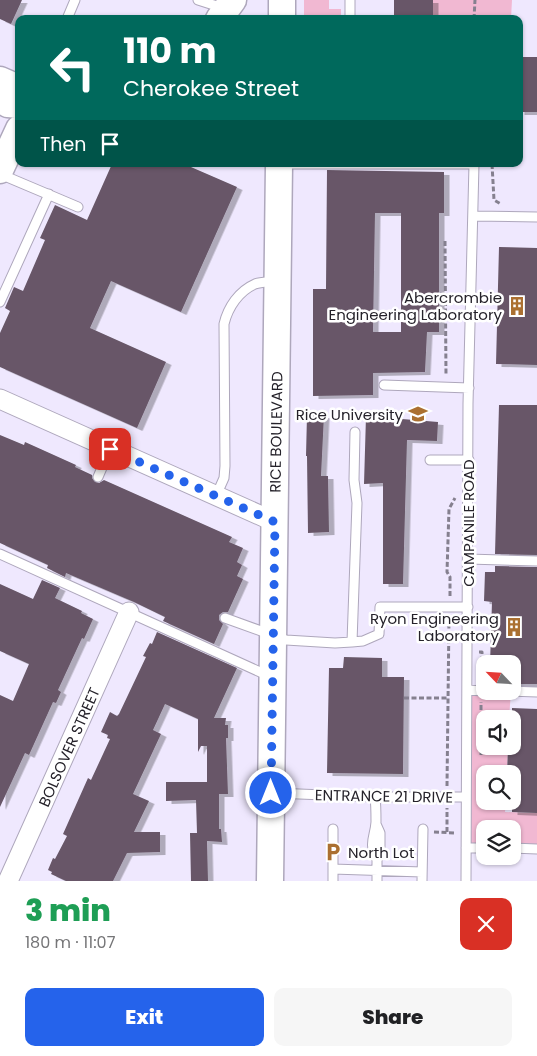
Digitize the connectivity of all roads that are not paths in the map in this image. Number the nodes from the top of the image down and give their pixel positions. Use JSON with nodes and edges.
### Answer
{"nodes":[{"id":1,"x":75,"y":0,"type":"edge"},
{"id":2,"x":198,"y":0,"type":"edge"},
{"id":3,"x":282,"y":0,"type":"edge"},
{"id":4,"x":350,"y":0,"type":"edge"},
{"id":5,"x":226,"y":9,"type":"edge"},
{"id":6,"x":69,"y":15,"type":"edge"},
{"id":7,"x":282,"y":15,"type":"edge"},
{"id":8,"x":350,"y":15,"type":"edge"},
{"id":9,"x":0,"y":80,"type":"edge"},
{"id":10,"x":15,"y":87,"type":"edge"},
{"id":11,"x":0,"y":100,"type":"edge"},
{"id":12,"x":15,"y":105,"type":"edge"},
{"id":13,"x":15,"y":138,"type":"edge"},
{"id":14,"x":279,"y":167,"type":"edge"},
{"id":15,"x":474,"y":167,"type":"edge"},
{"id":16,"x":0,"y":172,"type":"edge"},
{"id":17,"x":49,"y":194,"type":"junction"},
{"id":18,"x":78,"y":207,"type":"dead end"},
{"id":19,"x":473,"y":216,"type":"junction"},
{"id":20,"x":537,"y":217,"type":"edge"},
{"id":21,"x":278,"y":280,"type":"junction"},
{"id":22,"x":0,"y":302,"type":"edge"},
{"id":23,"x":384,"y":385,"type":"dead end"},
{"id":24,"x":469,"y":388,"type":"junction"},
{"id":25,"x":0,"y":400,"type":"edge"},
{"id":26,"x":355,"y":432,"type":"dead end"},
{"id":27,"x":110,"y":449,"type":"junction"},
{"id":28,"x":430,"y":460,"type":"dead end"},
{"id":29,"x":469,"y":460,"type":"junction"},
{"id":30,"x":98,"y":477,"type":"dead end"},
{"id":31,"x":216,"y":496,"type":"junction"},
{"id":32,"x":275,"y":522,"type":"junction"},
{"id":33,"x":0,"y":554,"type":"edge"},
{"id":34,"x":468,"y":559,"type":"junction"},
{"id":35,"x":537,"y":562,"type":"edge"},
{"id":36,"x":468,"y":607,"type":"junction"},
{"id":37,"x":129,"y":612,"type":"junction"},
{"id":38,"x":225,"y":618,"type":"dead end"},
{"id":39,"x":272,"y":635,"type":"junction"},
{"id":40,"x":352,"y":642,"type":"junction"},
{"id":41,"x":272,"y":677,"type":"junction"},
{"id":42,"x":467,"y":690,"type":"junction"},
{"id":43,"x":476,"y":690,"type":"edge"},
{"id":44,"x":521,"y":692,"type":"edge"},
{"id":45,"x":537,"y":692,"type":"edge"},
{"id":46,"x":271,"y":793,"type":"junction"},
{"id":47,"x":375,"y":797,"type":"junction"},
{"id":48,"x":466,"y":797,"type":"junction"},
{"id":49,"x":333,"y":828,"type":"dead end"},
{"id":50,"x":423,"y":830,"type":"road end"},
{"id":51,"x":466,"y":848,"type":"junction"},
{"id":52,"x":476,"y":848,"type":"edge"},
{"id":53,"x":521,"y":848,"type":"edge"},
{"id":54,"x":537,"y":848,"type":"edge"},
{"id":55,"x":333,"y":869,"type":"junction"},
{"id":56,"x":377,"y":870,"type":"junction"},
{"id":57,"x":422,"y":877,"type":"edge"},
{"id":58,"x":8,"y":881,"type":"edge"},
{"id":59,"x":270,"y":881,"type":"edge"},
{"id":60,"x":333,"y":881,"type":"edge"},
{"id":61,"x":376,"y":881,"type":"edge"},
{"id":62,"x":466,"y":881,"type":"edge"}],
"edges":[{"from":1,"to":6,"type":"lane"},
{"from":2,"to":5,"type":"lane"},
{"from":3,"to":7,"type":"main road"},
{"from":4,"to":8,"type":"lane"},
{"from":9,"to":10,"type":"main road"},
{"from":11,"to":12,"type":"main road"},
{"from":13,"to":16,"type":"main road"},
{"from":14,"to":21,"type":"main road","name":"RICE BOULEVARD"},
{"from":15,"to":19,"type":"lane","name":"CAMPANILE ROAD"},
{"from":16,"to":17,"type":"lane"},
{"from":17,"to":18,"type":"lane"},
{"from":17,"to":22,"type":"lane"},
{"from":19,"to":20,"type":"lane"},
{"from":19,"to":24,"type":"lane","name":"CAMPANILE ROAD"},
{"from":21,"to":31,"type":"lane"},
{"from":21,"to":32,"type":"main road","name":"RICE BOULEVARD"},
{"from":23,"to":24,"type":"lane"},
{"from":24,"to":29,"type":"lane","name":"CAMPANILE ROAD"},
{"from":25,"to":27,"type":"street"},
{"from":26,"to":40,"type":"lane"},
{"from":27,"to":30,"type":"lane"},
{"from":27,"to":31,"type":"street"},
{"from":28,"to":29,"type":"lane"},
{"from":29,"to":34,"type":"lane","name":"CAMPANILE ROAD"},
{"from":31,"to":32,"type":"street"},
{"from":32,"to":39,"type":"main road","name":"RICE BOULEVARD"},
{"from":33,"to":37,"type":"lane"},
{"from":34,"to":35,"type":"lane"},
{"from":34,"to":36,"type":"lane","name":"CAMPANILE ROAD"},
{"from":36,"to":40,"type":"lane"},
{"from":36,"to":42,"type":"lane","name":"CAMPANILE ROAD"},
{"from":37,"to":41,"type":"lane"},
{"from":37,"to":58,"type":"street","name":"BOLSOVER STREET"},
{"from":38,"to":39,"type":"lane"},
{"from":39,"to":40,"type":"lane"},
{"from":39,"to":41,"type":"main road","name":"RICE BOULEVARD"},
{"from":41,"to":46,"type":"main road","name":"RICE BOULEVARD"},
{"from":42,"to":43,"type":"lane"},
{"from":42,"to":48,"type":"lane","name":"CAMPANILE ROAD"},
{"from":44,"to":45,"type":"lane"},
{"from":46,"to":47,"type":"lane","name":"ENTRANCE 21 DRIVE"},
{"from":46,"to":59,"type":"main road","name":"RICE BOULEVARD"},
{"from":47,"to":48,"type":"lane","name":"ENTRANCE 21 DRIVE"},
{"from":47,"to":56,"type":"lane"},
{"from":48,"to":51,"type":"lane","name":"CAMPANILE ROAD"},
{"from":49,"to":55,"type":"lane"},
{"from":50,"to":57,"type":"lane"},
{"from":51,"to":52,"type":"lane"},
{"from":51,"to":62,"type":"lane","name":"CAMPANILE ROAD"},
{"from":53,"to":54,"type":"lane"},
{"from":55,"to":56,"type":"lane"},
{"from":55,"to":60,"type":"lane"},
{"from":56,"to":57,"type":"lane"},
{"from":56,"to":61,"type":"lane"}]}
